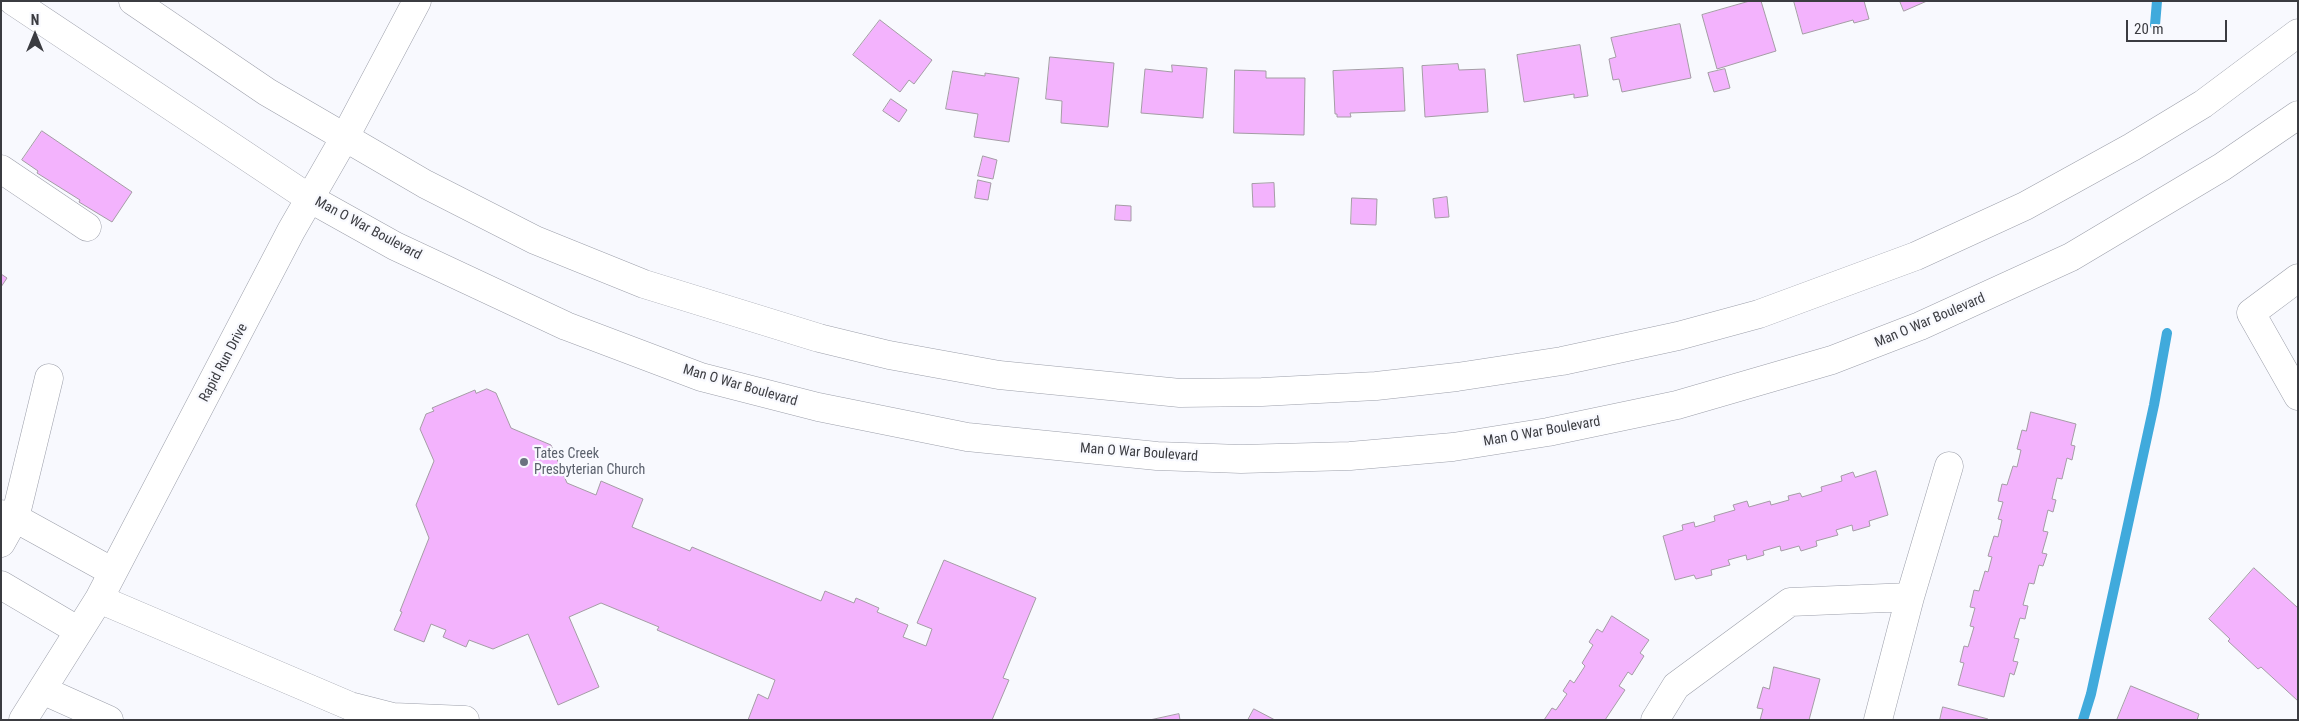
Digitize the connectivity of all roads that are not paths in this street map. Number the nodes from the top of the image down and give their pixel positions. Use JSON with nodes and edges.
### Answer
{"nodes":[{"id":1,"x":13,"y":1,"type":"edge"},
{"id":2,"x":133,"y":1,"type":"edge"},
{"id":3,"x":417,"y":1,"type":"edge"},
{"id":4,"x":2298,"y":33,"type":"edge"},
{"id":5,"x":2298,"y":115,"type":"edge"},
{"id":6,"x":345,"y":137,"type":"junction"},
{"id":7,"x":1,"y":169,"type":"edge"},
{"id":8,"x":310,"y":198,"type":"junction"},
{"id":9,"x":87,"y":227,"type":"dead end"},
{"id":10,"x":2298,"y":278,"type":"edge"},
{"id":11,"x":49,"y":378,"type":"dead end"},
{"id":12,"x":2298,"y":396,"type":"edge"},
{"id":13,"x":1948,"y":466,"type":"dead end"},
{"id":14,"x":8,"y":516,"type":"edge"},
{"id":15,"x":1,"y":543,"type":"edge"},
{"id":16,"x":113,"y":572,"type":"junction"},
{"id":17,"x":1,"y":584,"type":"edge"},
{"id":18,"x":1910,"y":597,"type":"junction"},
{"id":19,"x":99,"y":599,"type":"junction"},
{"id":20,"x":79,"y":631,"type":"junction"},
{"id":21,"x":42,"y":690,"type":"junction"},
{"id":22,"x":347,"y":713,"type":"edge"},
{"id":23,"x":23,"y":720,"type":"edge"},
{"id":24,"x":109,"y":720,"type":"edge"},
{"id":25,"x":465,"y":720,"type":"edge"},
{"id":26,"x":1655,"y":720,"type":"edge"},
{"id":27,"x":1878,"y":720,"type":"edge"}],
"edges":[{"from":1,"to":8,"type":"main road","name":"Man O War Boulevard"},
{"from":2,"to":6,"type":"main road"},
{"from":3,"to":6,"type":"main road","name":"Rapid Run Drive"},
{"from":4,"to":6,"type":"main road"},
{"from":5,"to":8,"type":"main road","name":"Man O War Boulevard"},
{"from":6,"to":8,"type":"main road","name":"Rapid Run Drive"},
{"from":7,"to":9,"type":"main road"},
{"from":8,"to":16,"type":"main road","name":"Rapid Run Drive"},
{"from":10,"to":12,"type":"main road"},
{"from":11,"to":14,"type":"main road"},
{"from":13,"to":18,"type":"main road"},
{"from":14,"to":15,"type":"main road"},
{"from":14,"to":16,"type":"main road"},
{"from":16,"to":19,"type":"main road","name":"Rapid Run Drive"},
{"from":17,"to":20,"type":"main road"},
{"from":18,"to":26,"type":"main road"},
{"from":18,"to":27,"type":"main road"},
{"from":19,"to":20,"type":"main road","name":"Rapid Run Drive"},
{"from":19,"to":22,"type":"main road"},
{"from":20,"to":21,"type":"main road","name":"Rapid Run Drive"},
{"from":21,"to":23,"type":"main road","name":"Rapid Run Drive"},
{"from":21,"to":24,"type":"main road"},
{"from":22,"to":25,"type":"main road"}]}
